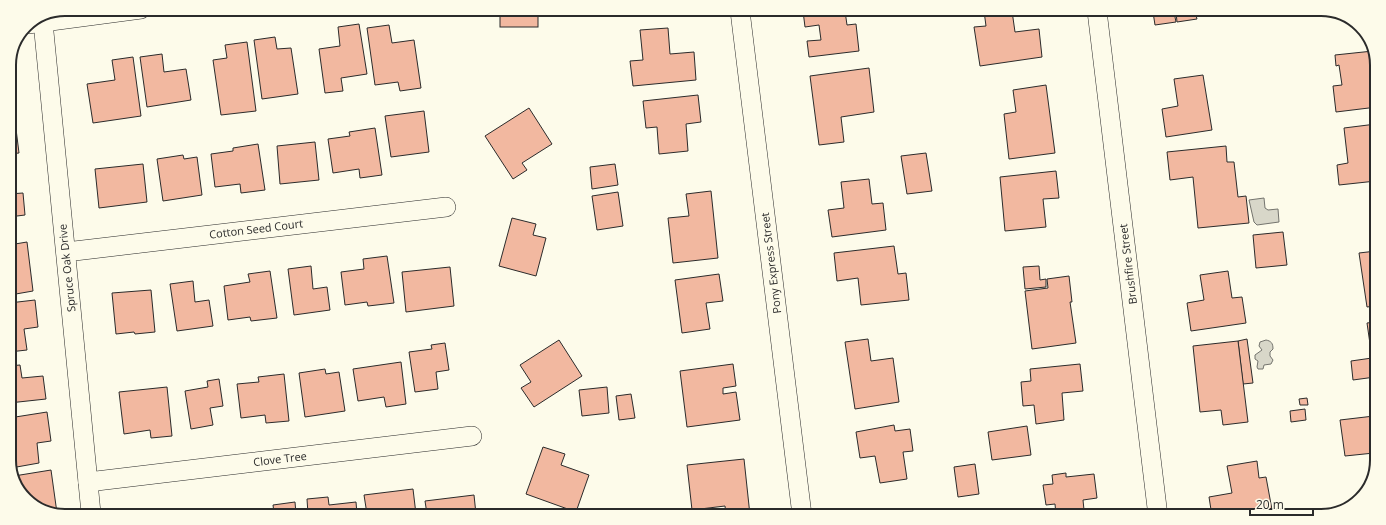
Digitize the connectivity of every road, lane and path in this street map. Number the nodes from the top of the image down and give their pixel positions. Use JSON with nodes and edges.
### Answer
{"nodes":[{"id":1,"x":88,"y":16,"type":"edge"},
{"id":2,"x":741,"y":16,"type":"edge"},
{"id":3,"x":1097,"y":16,"type":"edge"},
{"id":4,"x":42,"y":22,"type":"edge"},
{"id":5,"x":35,"y":26,"type":"edge"},
{"id":6,"x":446,"y":207,"type":"dead end"},
{"id":7,"x":66,"y":252,"type":"junction"},
{"id":8,"x":472,"y":436,"type":"dead end"},
{"id":9,"x":88,"y":482,"type":"junction"},
{"id":10,"x":91,"y":509,"type":"edge"},
{"id":11,"x":801,"y":509,"type":"edge"},
{"id":12,"x":1157,"y":509,"type":"edge"}],
"edges":[{"from":1,"to":4,"type":"street"},
{"from":2,"to":11,"type":"street","name":"Pony Express Street"},
{"from":3,"to":12,"type":"street","name":"Brushfire Street"},
{"from":5,"to":7,"type":"street","name":"Spruce Oak Drive"},
{"from":6,"to":7,"type":"street","name":"Cotton Seed Court"},
{"from":7,"to":9,"type":"street","name":"Spruce Oak Drive"},
{"from":8,"to":9,"type":"street","name":"Clove Tree"},
{"from":9,"to":10,"type":"street","name":"Spruce Oak Drive"}]}
